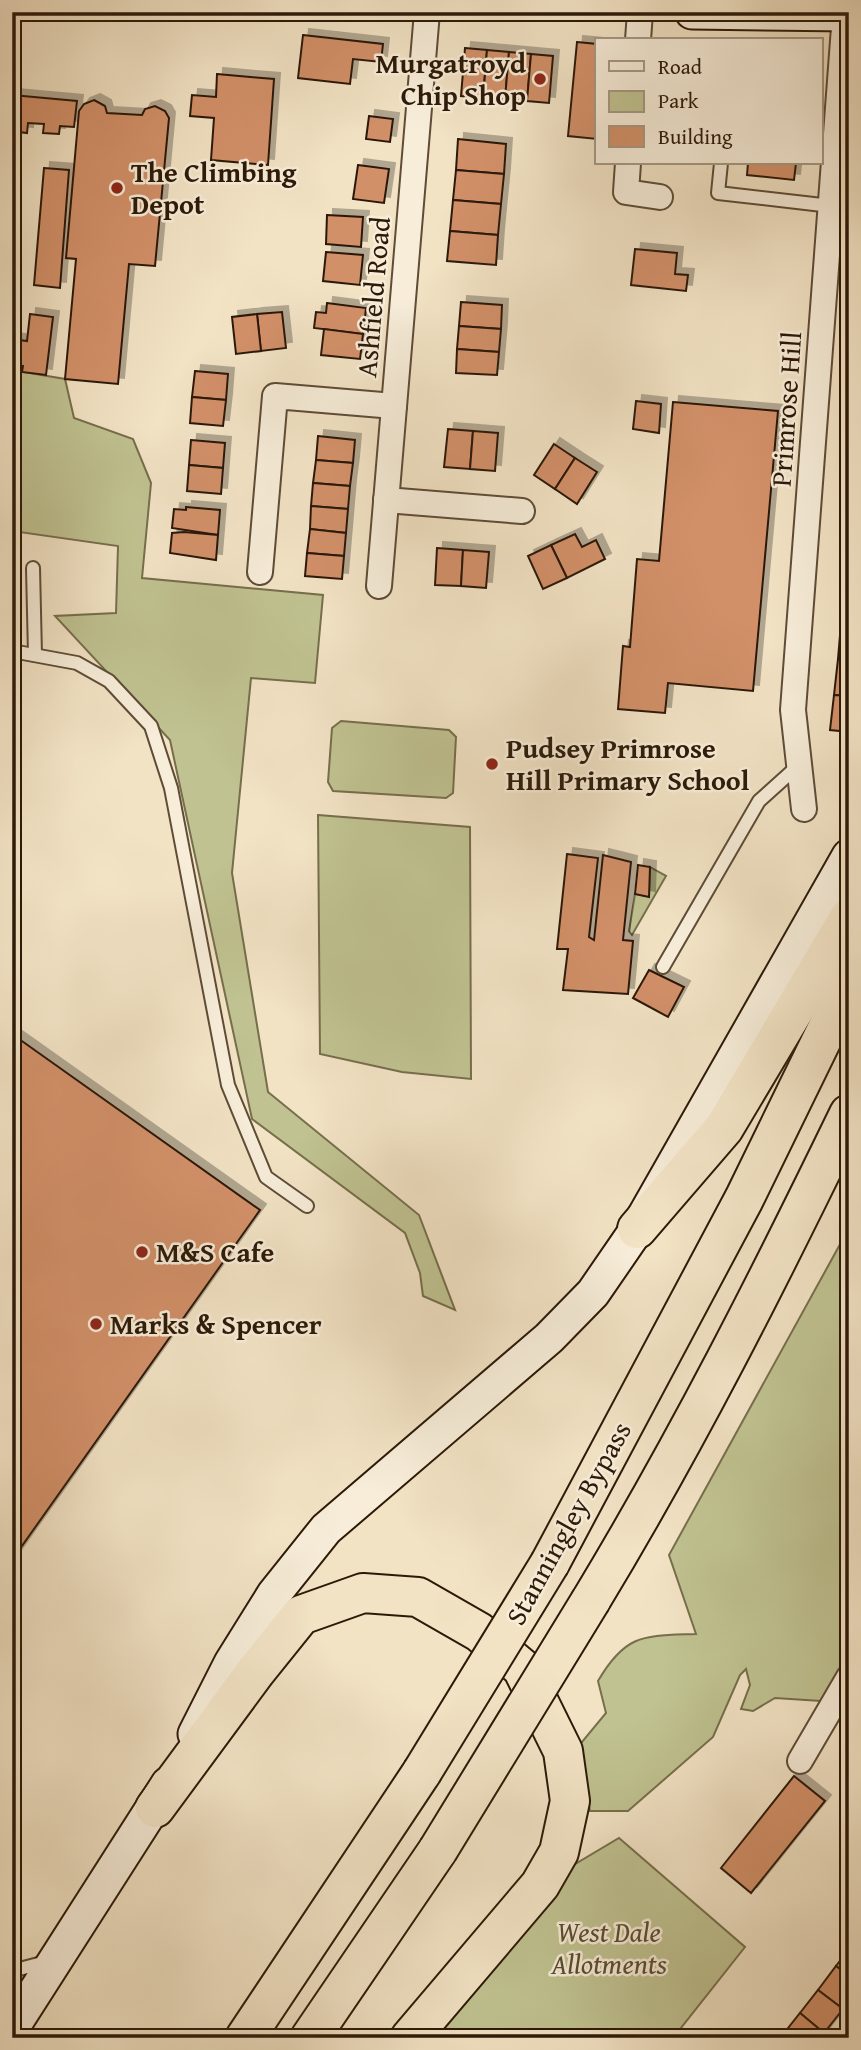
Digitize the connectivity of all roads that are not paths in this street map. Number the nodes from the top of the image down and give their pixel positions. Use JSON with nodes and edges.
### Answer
{"nodes":[{"id":1,"x":427,"y":12,"type":"edge"},
{"id":2,"x":640,"y":12,"type":"edge"},
{"id":3,"x":692,"y":12,"type":"edge"},
{"id":4,"x":794,"y":13,"type":"edge"},
{"id":5,"x":847,"y":14,"type":"edge"},
{"id":6,"x":638,"y":38,"type":"edge"},
{"id":7,"x":842,"y":150,"type":"edge"},
{"id":8,"x":628,"y":164,"type":"edge"},
{"id":9,"x":721,"y":164,"type":"edge"},
{"id":10,"x":660,"y":197,"type":"dead end"},
{"id":11,"x":831,"y":206,"type":"junction"},
{"id":12,"x":394,"y":406,"type":"junction"},
{"id":13,"x":386,"y":500,"type":"junction"},
{"id":14,"x":522,"y":511,"type":"dead end"},
{"id":15,"x":33,"y":569,"type":"dead end"},
{"id":16,"x":260,"y":572,"type":"dead end"},
{"id":17,"x":379,"y":586,"type":"dead end"},
{"id":18,"x":12,"y":651,"type":"edge"},
{"id":19,"x":35,"y":656,"type":"junction"},
{"id":20,"x":799,"y":765,"type":"junction"},
{"id":21,"x":804,"y":809,"type":"dead end"},
{"id":22,"x":849,"y":856,"type":"edge"},
{"id":23,"x":849,"y":918,"type":"edge"},
{"id":24,"x":663,"y":967,"type":"dead end"},
{"id":25,"x":849,"y":984,"type":"edge"},
{"id":26,"x":849,"y":1114,"type":"edge"},
{"id":27,"x":849,"y":1172,"type":"edge"},
{"id":28,"x":307,"y":1206,"type":"dead end"},
{"id":29,"x":637,"y":1229,"type":"junction"},
{"id":30,"x":763,"y":1292,"type":"junction"},
{"id":31,"x":849,"y":1677,"type":"edge"},
{"id":32,"x":800,"y":1761,"type":"dead end"},
{"id":33,"x":155,"y":1808,"type":"junction"},
{"id":34,"x":58,"y":1958,"type":"junction"},
{"id":35,"x":12,"y":1970,"type":"edge"},
{"id":36,"x":16,"y":2018,"type":"edge"},
{"id":37,"x":245,"y":2038,"type":"edge"},
{"id":38,"x":310,"y":2038,"type":"edge"},
{"id":39,"x":410,"y":2038,"type":"edge"}],
"edges":[{"from":1,"to":12,"type":"street","name":"Ashfield Road"},
{"from":2,"to":6,"type":"street"},
{"from":3,"to":4,"type":"main road"},
{"from":4,"to":5,"type":"main road"},
{"from":5,"to":7,"type":"street","name":"Primrose Hill"},
{"from":7,"to":11,"type":"street","name":"Primrose Hill"},
{"from":8,"to":10,"type":"street"},
{"from":9,"to":11,"type":"lane"},
{"from":11,"to":20,"type":"street","name":"Primrose Hill"},
{"from":12,"to":13,"type":"street","name":"Ashfield Road"},
{"from":12,"to":16,"type":"street"},
{"from":13,"to":14,"type":"street"},
{"from":13,"to":17,"type":"street","name":"Ashfield Road"},
{"from":15,"to":19,"type":"lane"},
{"from":18,"to":19,"type":"lane"},
{"from":19,"to":28,"type":"lane"},
{"from":20,"to":21,"type":"street","name":"Primrose Hill"},
{"from":20,"to":24,"type":"lane"},
{"from":22,"to":29,"type":"main road"},
{"from":23,"to":29,"type":"highway"},
{"from":25,"to":37,"type":"highway","name":"Stanningley Bypass","bridge":true},
{"from":26,"to":30,"type":"highway","name":"Stanningley Bypass"},
{"from":27,"to":30,"type":"highway"},
{"from":29,"to":33,"type":"main road"},
{"from":30,"to":38,"type":"highway","name":"Stanningley Bypass","bridge":true},
{"from":31,"to":32,"type":"street"},
{"from":33,"to":34,"type":"main road"},
{"from":33,"to":39,"type":"highway"},
{"from":34,"to":35,"type":"lane"},
{"from":34,"to":36,"type":"main road"}]}
